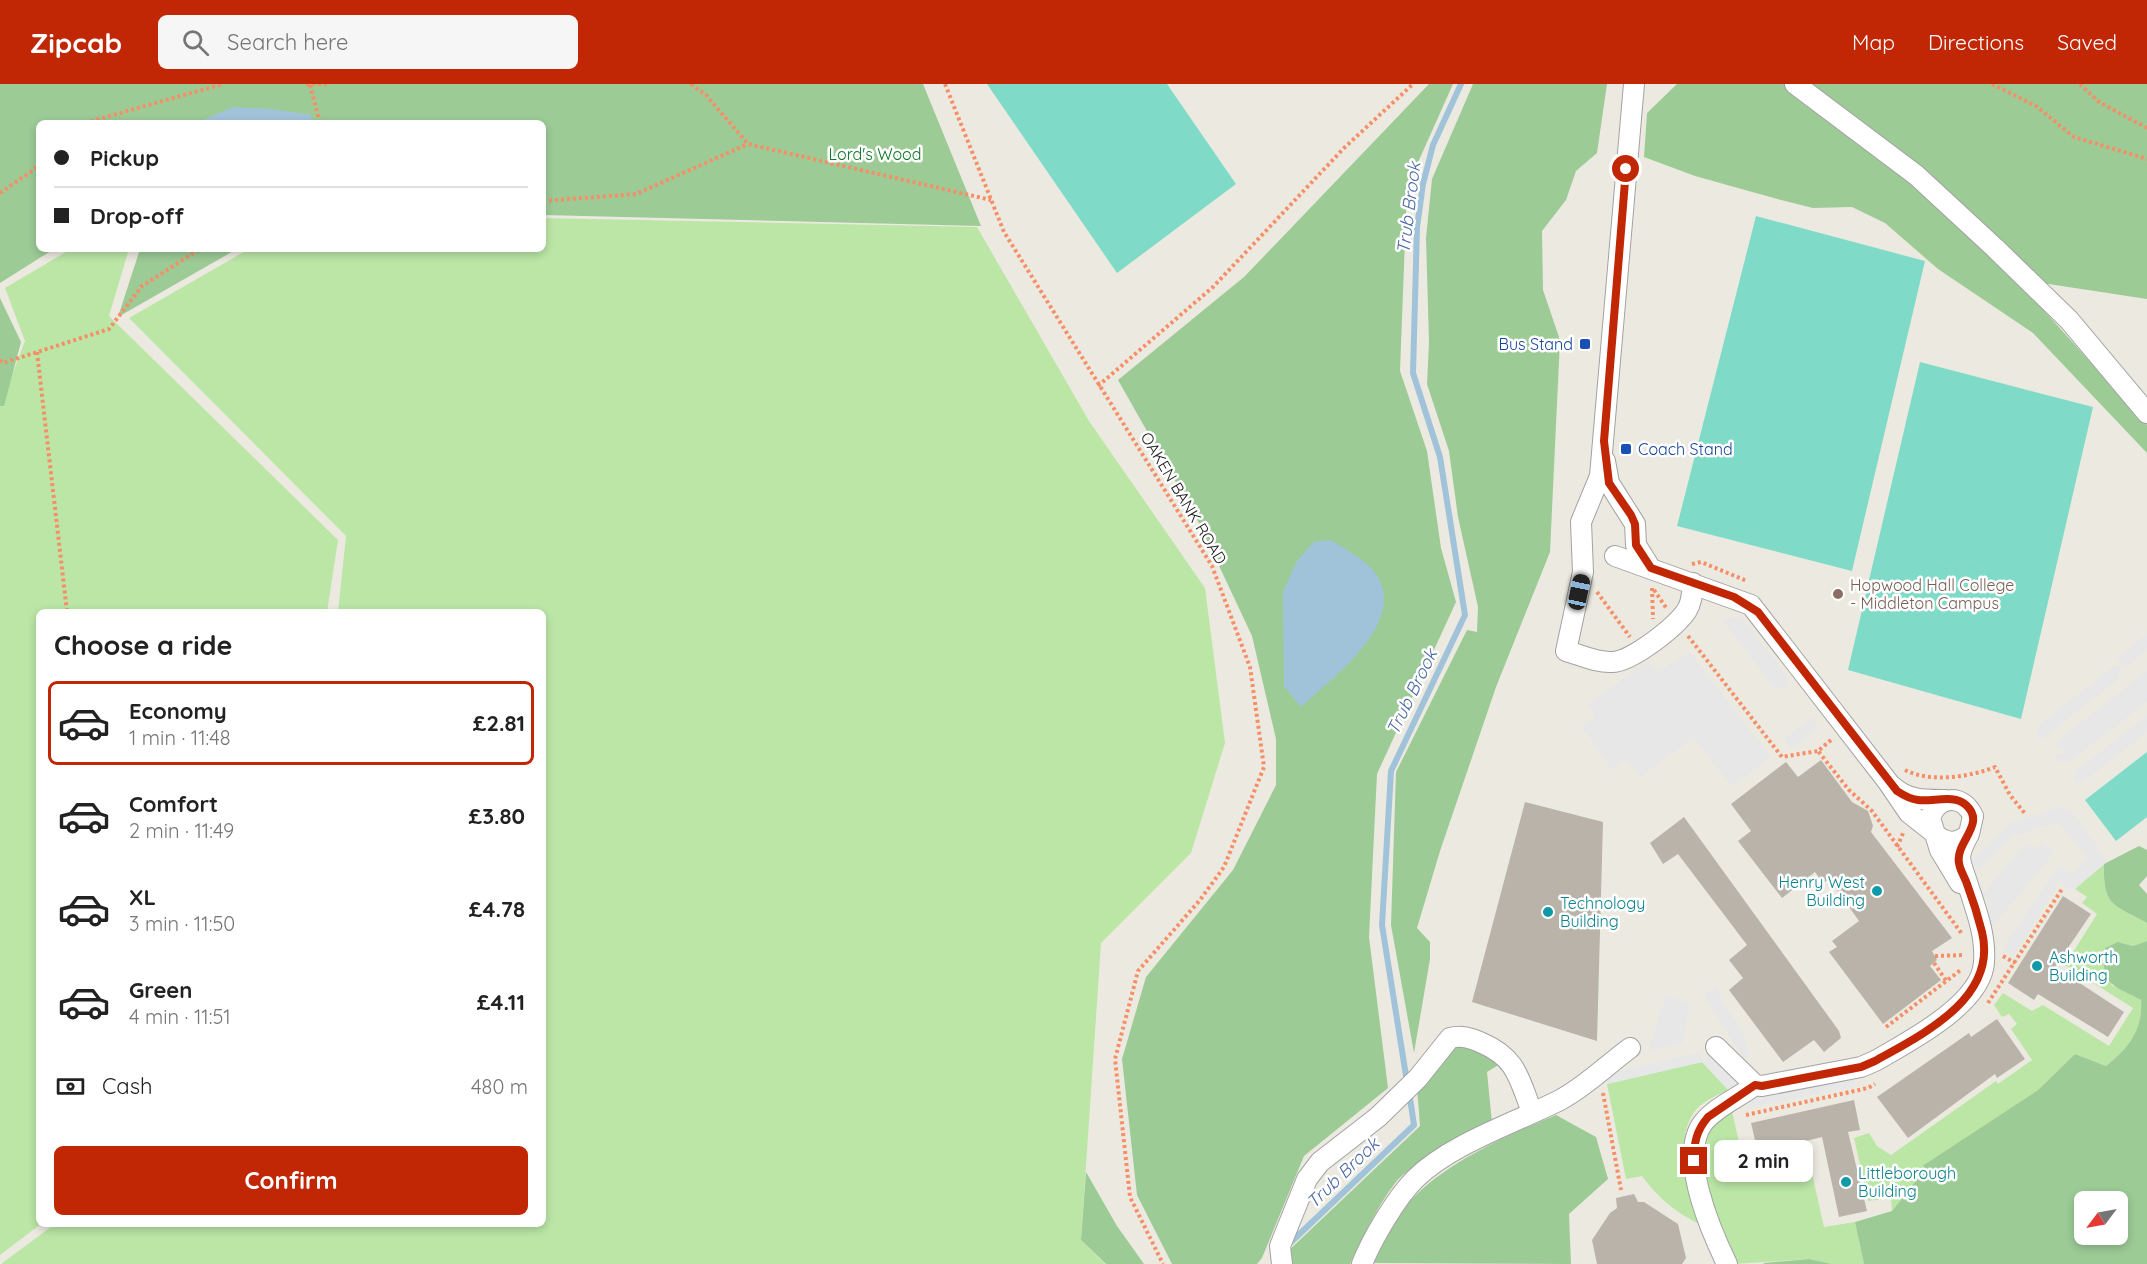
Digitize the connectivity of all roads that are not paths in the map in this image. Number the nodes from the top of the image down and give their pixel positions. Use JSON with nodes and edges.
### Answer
{"nodes":[{"id":1,"x":1795,"y":84,"type":"edge"},
{"id":2,"x":1637,"y":85,"type":"edge"},
{"id":3,"x":2147,"y":413,"type":"edge"},
{"id":4,"x":1604,"y":441,"type":"junction"},
{"id":5,"x":1624,"y":507,"type":"junction"},
{"id":6,"x":1585,"y":514,"type":"junction"},
{"id":7,"x":1635,"y":534,"type":"junction"},
{"id":8,"x":1583,"y":541,"type":"junction"},
{"id":9,"x":1609,"y":556,"type":"junction"},
{"id":10,"x":1583,"y":572,"type":"junction"},
{"id":11,"x":1690,"y":575,"type":"junction"},
{"id":12,"x":1652,"y":578,"type":"junction"},
{"id":13,"x":1888,"y":782,"type":"junction"},
{"id":14,"x":1946,"y":800,"type":"junction"},
{"id":15,"x":1935,"y":834,"type":"junction"},
{"id":16,"x":1969,"y":834,"type":"junction"},
{"id":17,"x":1971,"y":895,"type":"junction"},
{"id":18,"x":1716,"y":1047,"type":"dead end"},
{"id":19,"x":1630,"y":1048,"type":"dead end"},
{"id":20,"x":1755,"y":1085,"type":"junction"},
{"id":21,"x":1532,"y":1112,"type":"junction"},
{"id":22,"x":1281,"y":1255,"type":"edge"},
{"id":23,"x":1362,"y":1264,"type":"edge"},
{"id":24,"x":1727,"y":1264,"type":"edge"}],
"edges":[{"from":1,"to":3,"type":"street"},
{"from":2,"to":4,"type":"street"},
{"from":4,"to":5,"type":"street"},
{"from":4,"to":6,"type":"street"},
{"from":5,"to":6,"type":"street"},
{"from":5,"to":7,"type":"street"},
{"from":6,"to":8,"type":"street"},
{"from":7,"to":9,"type":"street"},
{"from":7,"to":12,"type":"street"},
{"from":8,"to":9,"type":"street"},
{"from":8,"to":10,"type":"street"},
{"from":9,"to":10,"type":"street"},
{"from":9,"to":12,"type":"street"},
{"from":10,"to":11,"type":"street"},
{"from":11,"to":12,"type":"street"},
{"from":11,"to":13,"type":"street"},
{"from":13,"to":14,"type":"street"},
{"from":13,"to":15,"type":"street"},
{"from":14,"to":15,"type":"street"},
{"from":14,"to":16,"type":"street"},
{"from":15,"to":16,"type":"street"},
{"from":15,"to":17,"type":"street"},
{"from":16,"to":17,"type":"street"},
{"from":17,"to":20,"type":"street"},
{"from":18,"to":20,"type":"street"},
{"from":19,"to":21,"type":"street"},
{"from":20,"to":24,"type":"street"},
{"from":21,"to":22,"type":"street"},
{"from":21,"to":23,"type":"street"}]}
